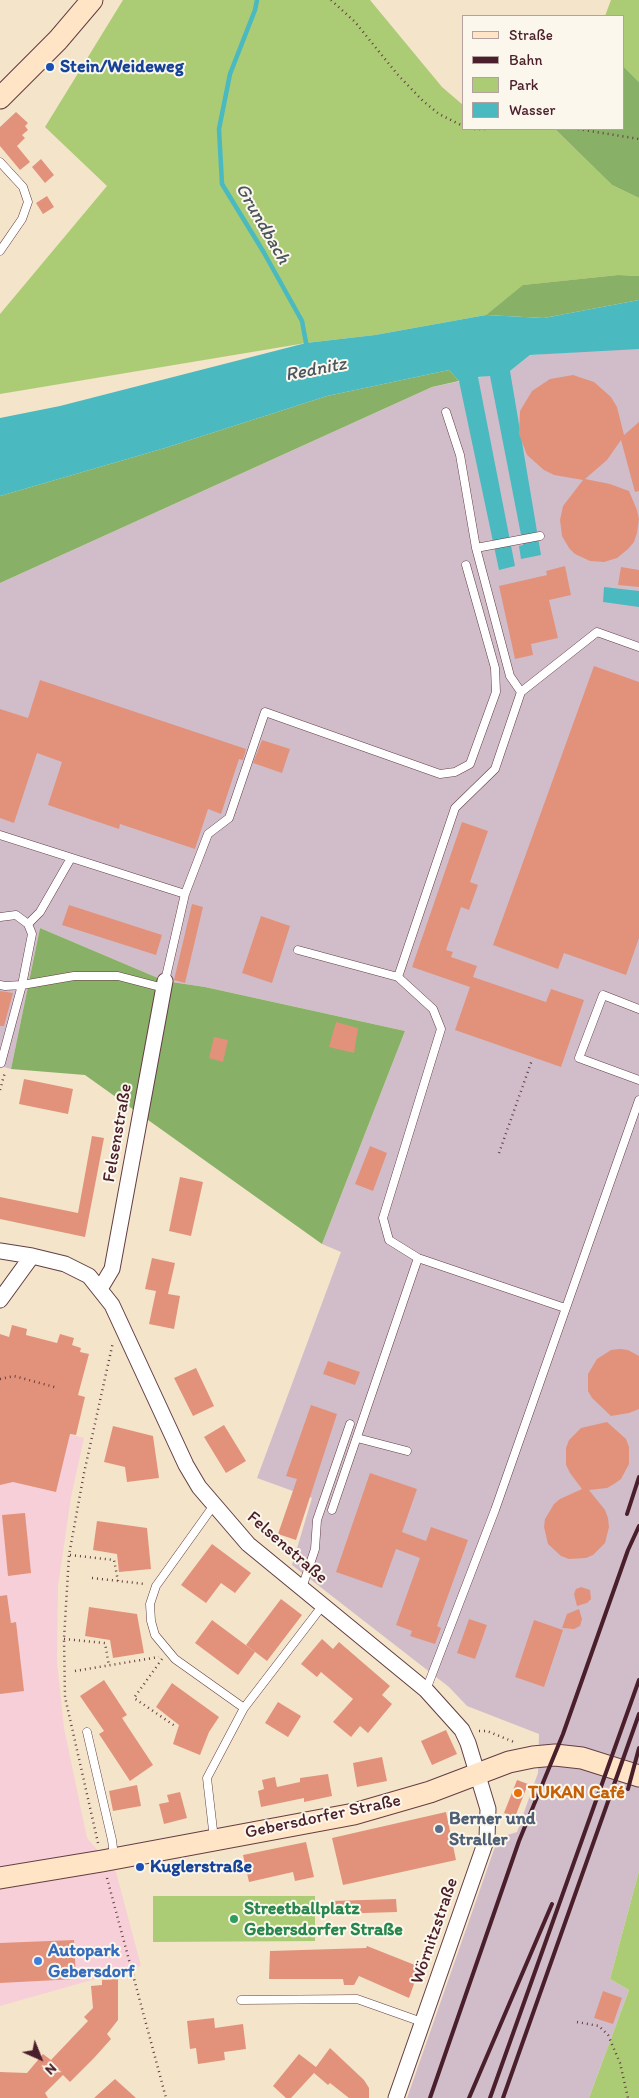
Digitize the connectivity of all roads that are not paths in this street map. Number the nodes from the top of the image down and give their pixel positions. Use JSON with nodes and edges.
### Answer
{"nodes":[{"id":1,"x":92,"y":0,"type":"edge"},
{"id":2,"x":0,"y":98,"type":"edge"},
{"id":3,"x":0,"y":162,"type":"edge"},
{"id":4,"x":0,"y":251,"type":"edge"},
{"id":5,"x":446,"y":412,"type":"dead end"},
{"id":6,"x":540,"y":536,"type":"dead end"},
{"id":7,"x":476,"y":548,"type":"junction"},
{"id":8,"x":466,"y":565,"type":"dead end"},
{"id":9,"x":639,"y":647,"type":"edge"},
{"id":10,"x":521,"y":692,"type":"junction"},
{"id":11,"x":0,"y":835,"type":"edge"},
{"id":12,"x":71,"y":858,"type":"junction"},
{"id":13,"x":185,"y":894,"type":"junction"},
{"id":14,"x":0,"y":917,"type":"edge"},
{"id":15,"x":28,"y":924,"type":"junction"},
{"id":16,"x":298,"y":950,"type":"dead end"},
{"id":17,"x":398,"y":977,"type":"junction"},
{"id":18,"x":165,"y":984,"type":"junction"},
{"id":19,"x":0,"y":985,"type":"edge"},
{"id":20,"x":22,"y":985,"type":"junction"},
{"id":21,"x":639,"y":1009,"type":"edge"},
{"id":22,"x":1,"y":1063,"type":"edge"},
{"id":23,"x":639,"y":1080,"type":"edge"},
{"id":24,"x":639,"y":1100,"type":"edge"},
{"id":25,"x":0,"y":1251,"type":"edge"},
{"id":26,"x":32,"y":1256,"type":"junction"},
{"id":27,"x":418,"y":1258,"type":"junction"},
{"id":28,"x":100,"y":1289,"type":"junction"},
{"id":29,"x":0,"y":1300,"type":"edge"},
{"id":30,"x":565,"y":1308,"type":"junction"},
{"id":31,"x":350,"y":1424,"type":"dead end"},
{"id":32,"x":357,"y":1438,"type":"junction"},
{"id":33,"x":407,"y":1451,"type":"dead end"},
{"id":34,"x":214,"y":1505,"type":"junction"},
{"id":35,"x":332,"y":1510,"type":"dead end"},
{"id":36,"x":302,"y":1588,"type":"junction"},
{"id":37,"x":323,"y":1605,"type":"junction"},
{"id":38,"x":426,"y":1690,"type":"junction"},
{"id":39,"x":244,"y":1708,"type":"junction"},
{"id":40,"x":87,"y":1732,"type":"dead end"},
{"id":41,"x":479,"y":1774,"type":"junction"},
{"id":42,"x":639,"y":1776,"type":"edge"},
{"id":43,"x":214,"y":1840,"type":"junction"},
{"id":44,"x":108,"y":1860,"type":"junction"},
{"id":45,"x":0,"y":1878,"type":"edge"},
{"id":46,"x":241,"y":2000,"type":"dead end"},
{"id":47,"x":422,"y":2022,"type":"junction"},
{"id":48,"x":396,"y":2098,"type":"edge"}],
"edges":[{"from":1,"to":2,"type":"main road"},
{"from":3,"to":4,"type":"lane"},
{"from":5,"to":7,"type":"lane"},
{"from":6,"to":7,"type":"lane"},
{"from":7,"to":10,"type":"lane"},
{"from":8,"to":13,"type":"lane"},
{"from":9,"to":10,"type":"lane"},
{"from":10,"to":17,"type":"lane"},
{"from":11,"to":12,"type":"lane"},
{"from":12,"to":13,"type":"lane"},
{"from":12,"to":15,"type":"lane"},
{"from":13,"to":18,"type":"lane"},
{"from":14,"to":15,"type":"lane"},
{"from":15,"to":20,"type":"lane"},
{"from":16,"to":17,"type":"lane"},
{"from":17,"to":27,"type":"lane"},
{"from":18,"to":20,"type":"lane"},
{"from":18,"to":28,"type":"street","name":"Felsenstraße"},
{"from":19,"to":20,"type":"lane"},
{"from":20,"to":22,"type":"lane"},
{"from":21,"to":23,"type":"lane"},
{"from":24,"to":30,"type":"lane"},
{"from":25,"to":26,"type":"street","name":"Felsenstraße"},
{"from":26,"to":28,"type":"street","name":"Felsenstraße"},
{"from":26,"to":29,"type":"street"},
{"from":27,"to":30,"type":"lane"},
{"from":27,"to":32,"type":"lane"},
{"from":28,"to":34,"type":"street","name":"Felsenstraße"},
{"from":30,"to":38,"type":"lane"},
{"from":31,"to":36,"type":"lane"},
{"from":32,"to":33,"type":"lane"},
{"from":32,"to":35,"type":"lane"},
{"from":34,"to":36,"type":"street","name":"Felsenstraße"},
{"from":34,"to":39,"type":"lane"},
{"from":36,"to":37,"type":"street","name":"Felsenstraße"},
{"from":37,"to":38,"type":"street","name":"Felsenstraße"},
{"from":37,"to":39,"type":"lane"},
{"from":38,"to":41,"type":"street","name":"Felsenstraße"},
{"from":39,"to":43,"type":"lane"},
{"from":40,"to":44,"type":"lane"},
{"from":41,"to":42,"type":"main road","name":"Gebersdorfer Straße"},
{"from":41,"to":43,"type":"main road","name":"Gebersdorfer Straße"},
{"from":41,"to":47,"type":"street","name":"Wörnitzstraße"},
{"from":43,"to":44,"type":"main road","name":"Gebersdorfer Straße"},
{"from":44,"to":45,"type":"main road","name":"Gebersdorfer Straße"},
{"from":46,"to":47,"type":"lane"},
{"from":47,"to":48,"type":"street","name":"Wörnitzstraße"}]}
